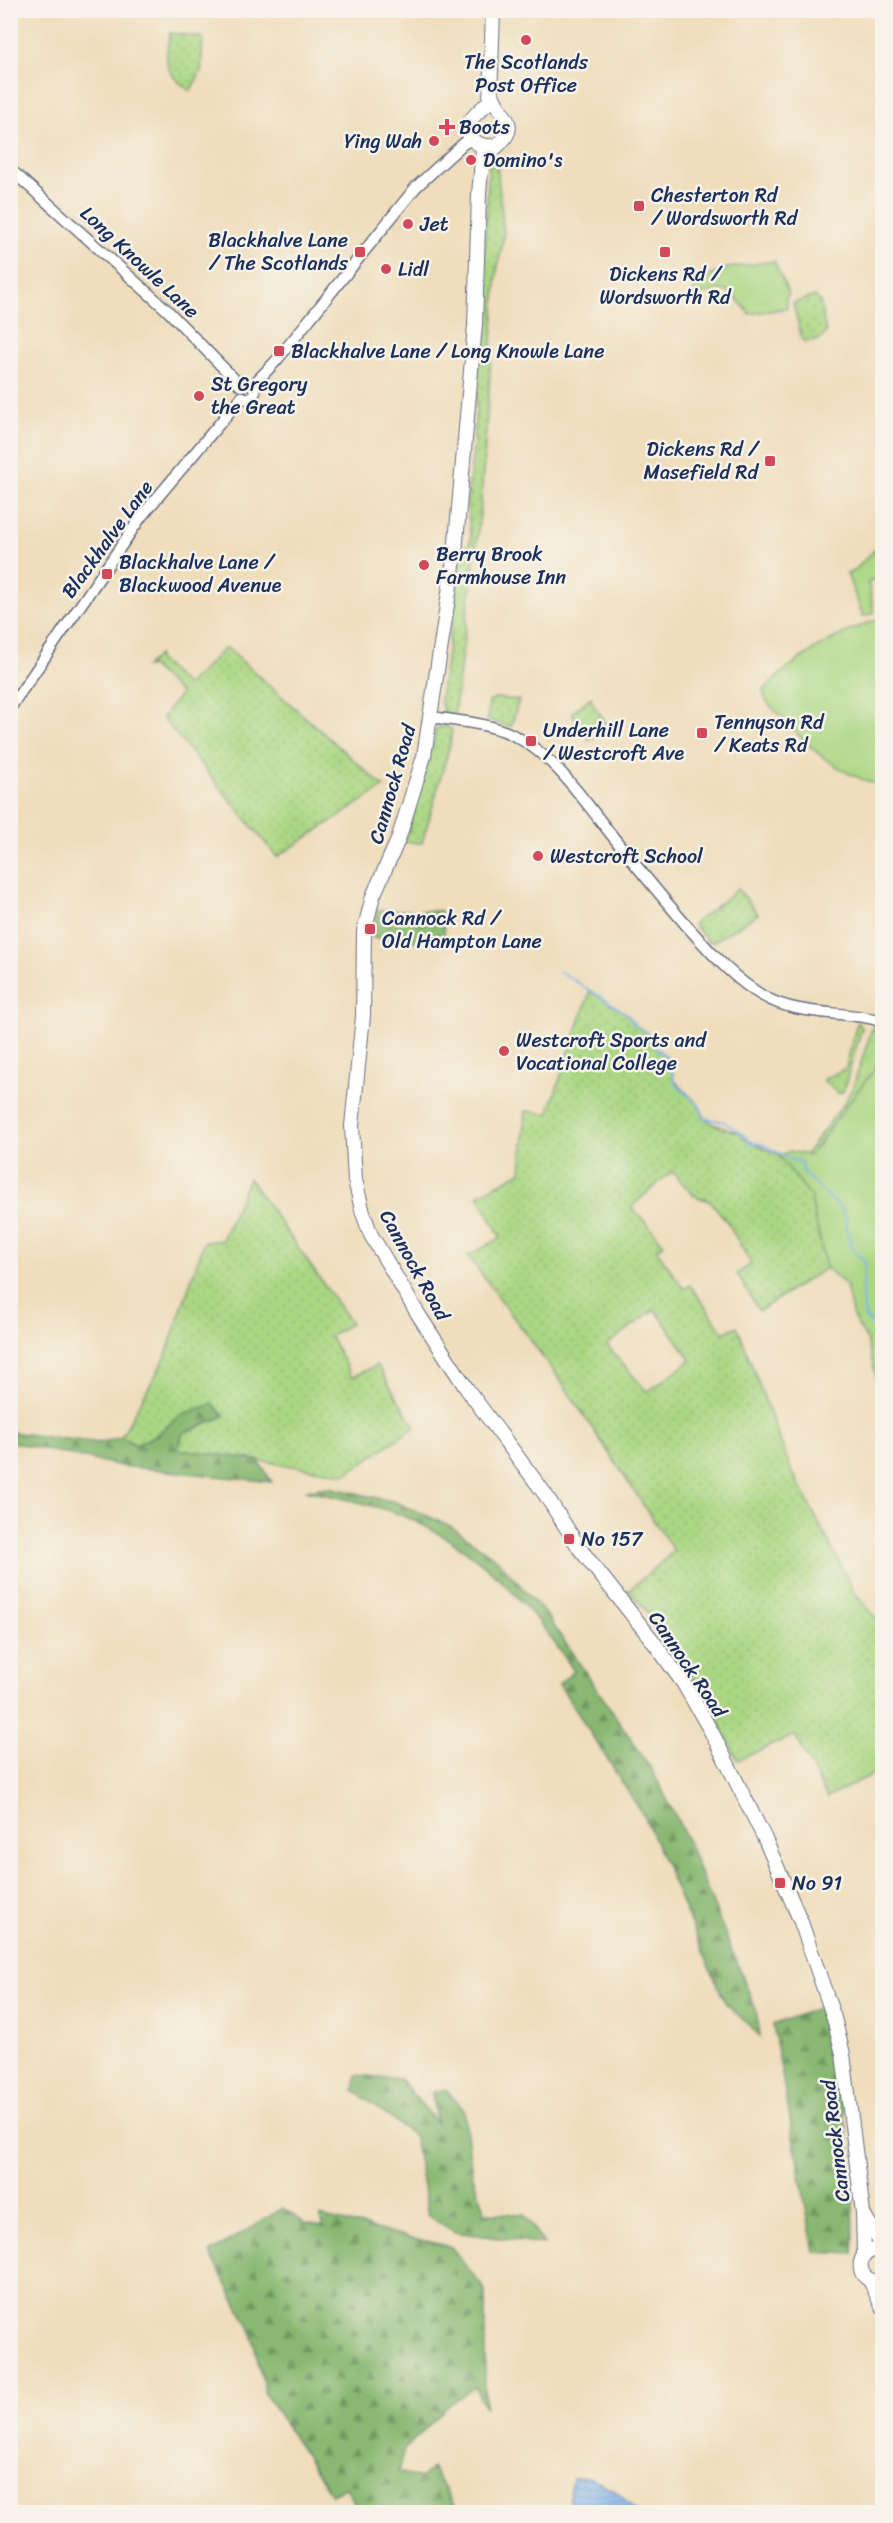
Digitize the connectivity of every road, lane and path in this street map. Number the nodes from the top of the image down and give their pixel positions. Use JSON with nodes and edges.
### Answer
{"nodes":[{"id":1,"x":493,"y":10,"type":"edge"},
{"id":2,"x":491,"y":91,"type":"junction"},
{"id":3,"x":483,"y":108,"type":"junction"},
{"id":4,"x":501,"y":110,"type":"junction"},
{"id":5,"x":478,"y":142,"type":"junction"},
{"id":6,"x":500,"y":143,"type":"junction"},
{"id":7,"x":482,"y":163,"type":"junction"},
{"id":8,"x":10,"y":168,"type":"edge"},
{"id":9,"x":242,"y":391,"type":"junction"},
{"id":10,"x":10,"y":708,"type":"edge"},
{"id":11,"x":431,"y":717,"type":"junction"},
{"id":12,"x":882,"y":1021,"type":"edge"},
{"id":13,"x":863,"y":2213,"type":"junction"},
{"id":14,"x":882,"y":2245,"type":"edge"},
{"id":15,"x":882,"y":2250,"type":"edge"},
{"id":16,"x":864,"y":2255,"type":"junction"},
{"id":17,"x":876,"y":2281,"type":"edge"},
{"id":18,"x":882,"y":2306,"type":"edge"}],
"edges":[{"from":1,"to":2,"type":"highway"},
{"from":2,"to":3,"type":"highway"},
{"from":2,"to":4,"type":"highway"},
{"from":3,"to":4,"type":"highway"},
{"from":3,"to":5,"type":"highway"},
{"from":4,"to":6,"type":"highway"},
{"from":5,"to":6,"type":"highway"},
{"from":5,"to":7,"type":"highway","name":"Cannock Road"},
{"from":5,"to":9,"type":"main road","name":"Blackhalve Lane"},
{"from":6,"to":7,"type":"highway"},
{"from":7,"to":11,"type":"highway","name":"Cannock Road"},
{"from":8,"to":9,"type":"main road","name":"Long Knowle Lane"},
{"from":9,"to":10,"type":"main road","name":"Blackhalve Lane"},
{"from":11,"to":12,"type":"main road"},
{"from":11,"to":13,"type":"highway","name":"Cannock Road"},
{"from":13,"to":14,"type":"highway","name":"Cannock Road"},
{"from":13,"to":16,"type":"highway","name":"Cannock Road"},
{"from":15,"to":16,"type":"highway"},
{"from":16,"to":17,"type":"highway","name":"Cannock Road"},
{"from":17,"to":18,"type":"highway"}]}
